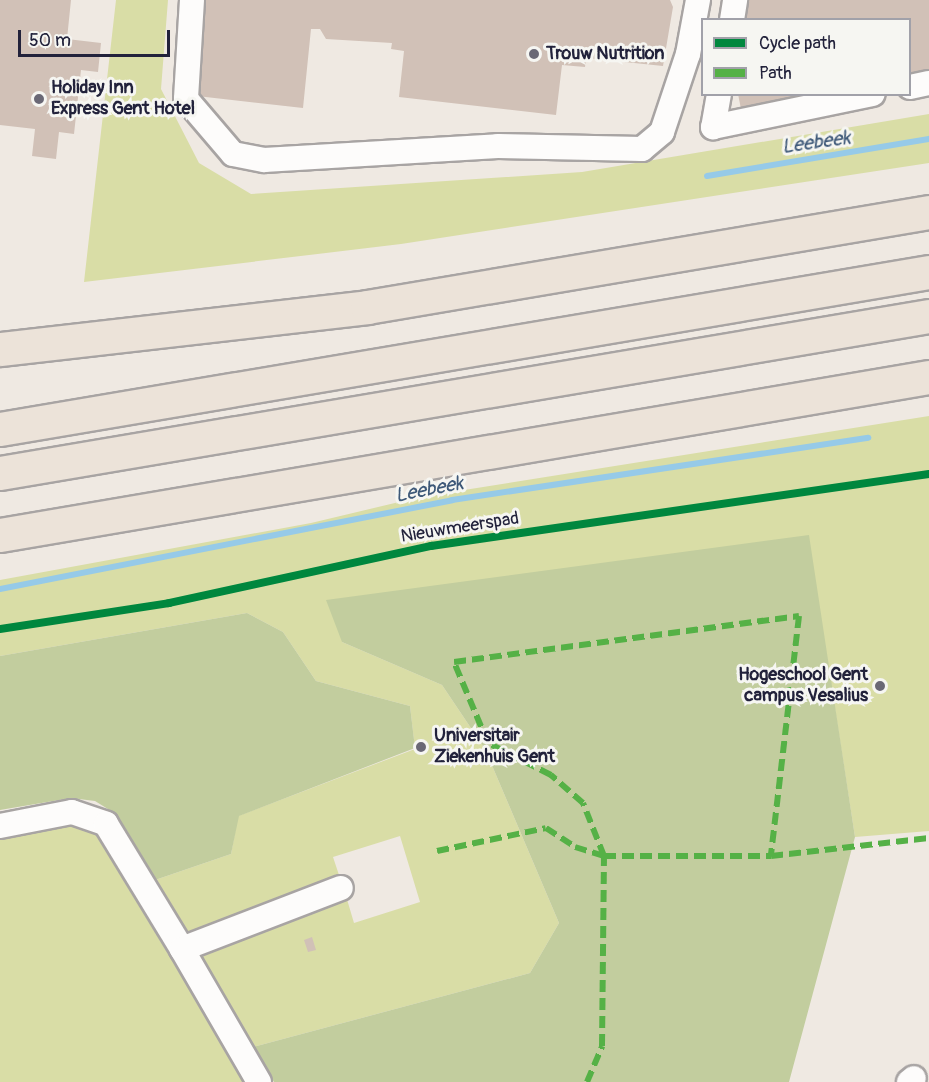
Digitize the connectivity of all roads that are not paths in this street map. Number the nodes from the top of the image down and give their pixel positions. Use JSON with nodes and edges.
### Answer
{"nodes":[{"id":1,"x":192,"y":0,"type":"edge"},
{"id":2,"x":698,"y":0,"type":"edge"},
{"id":3,"x":735,"y":0,"type":"edge"},
{"id":4,"x":732,"y":18,"type":"edge"},
{"id":5,"x":929,"y":83,"type":"edge"},
{"id":6,"x":911,"y":87,"type":"edge"},
{"id":7,"x":719,"y":96,"type":"edge"},
{"id":8,"x":863,"y":96,"type":"edge"},
{"id":9,"x":929,"y":212,"type":"edge"},
{"id":10,"x":929,"y":272,"type":"edge"},
{"id":11,"x":929,"y":316,"type":"edge"},
{"id":12,"x":4,"y":348,"type":"edge"},
{"id":13,"x":929,"y":377,"type":"edge"},
{"id":14,"x":0,"y":429,"type":"edge"},
{"id":15,"x":0,"y":473,"type":"edge"},
{"id":16,"x":90,"y":522,"type":"junction"},
{"id":17,"x":0,"y":536,"type":"edge"},
{"id":18,"x":0,"y":542,"type":"edge"},
{"id":19,"x":0,"y":826,"type":"edge"},
{"id":20,"x":341,"y":888,"type":"dead end"},
{"id":21,"x":182,"y":949,"type":"junction"},
{"id":22,"x":259,"y":1082,"type":"edge"}],
"edges":[{"from":1,"to":2,"type":"lane"},
{"from":3,"to":4,"type":"lane"},
{"from":5,"to":6,"type":"lane"},
{"from":7,"to":8,"type":"lane"},
{"from":9,"to":12,"type":"highway"},
{"from":10,"to":14,"type":"highway"},
{"from":11,"to":15,"type":"highway"},
{"from":13,"to":16,"type":"highway"},
{"from":16,"to":17,"type":"highway"},
{"from":16,"to":18,"type":"highway"},
{"from":19,"to":21,"type":"lane"},
{"from":20,"to":21,"type":"lane"},
{"from":21,"to":22,"type":"lane"}]}
